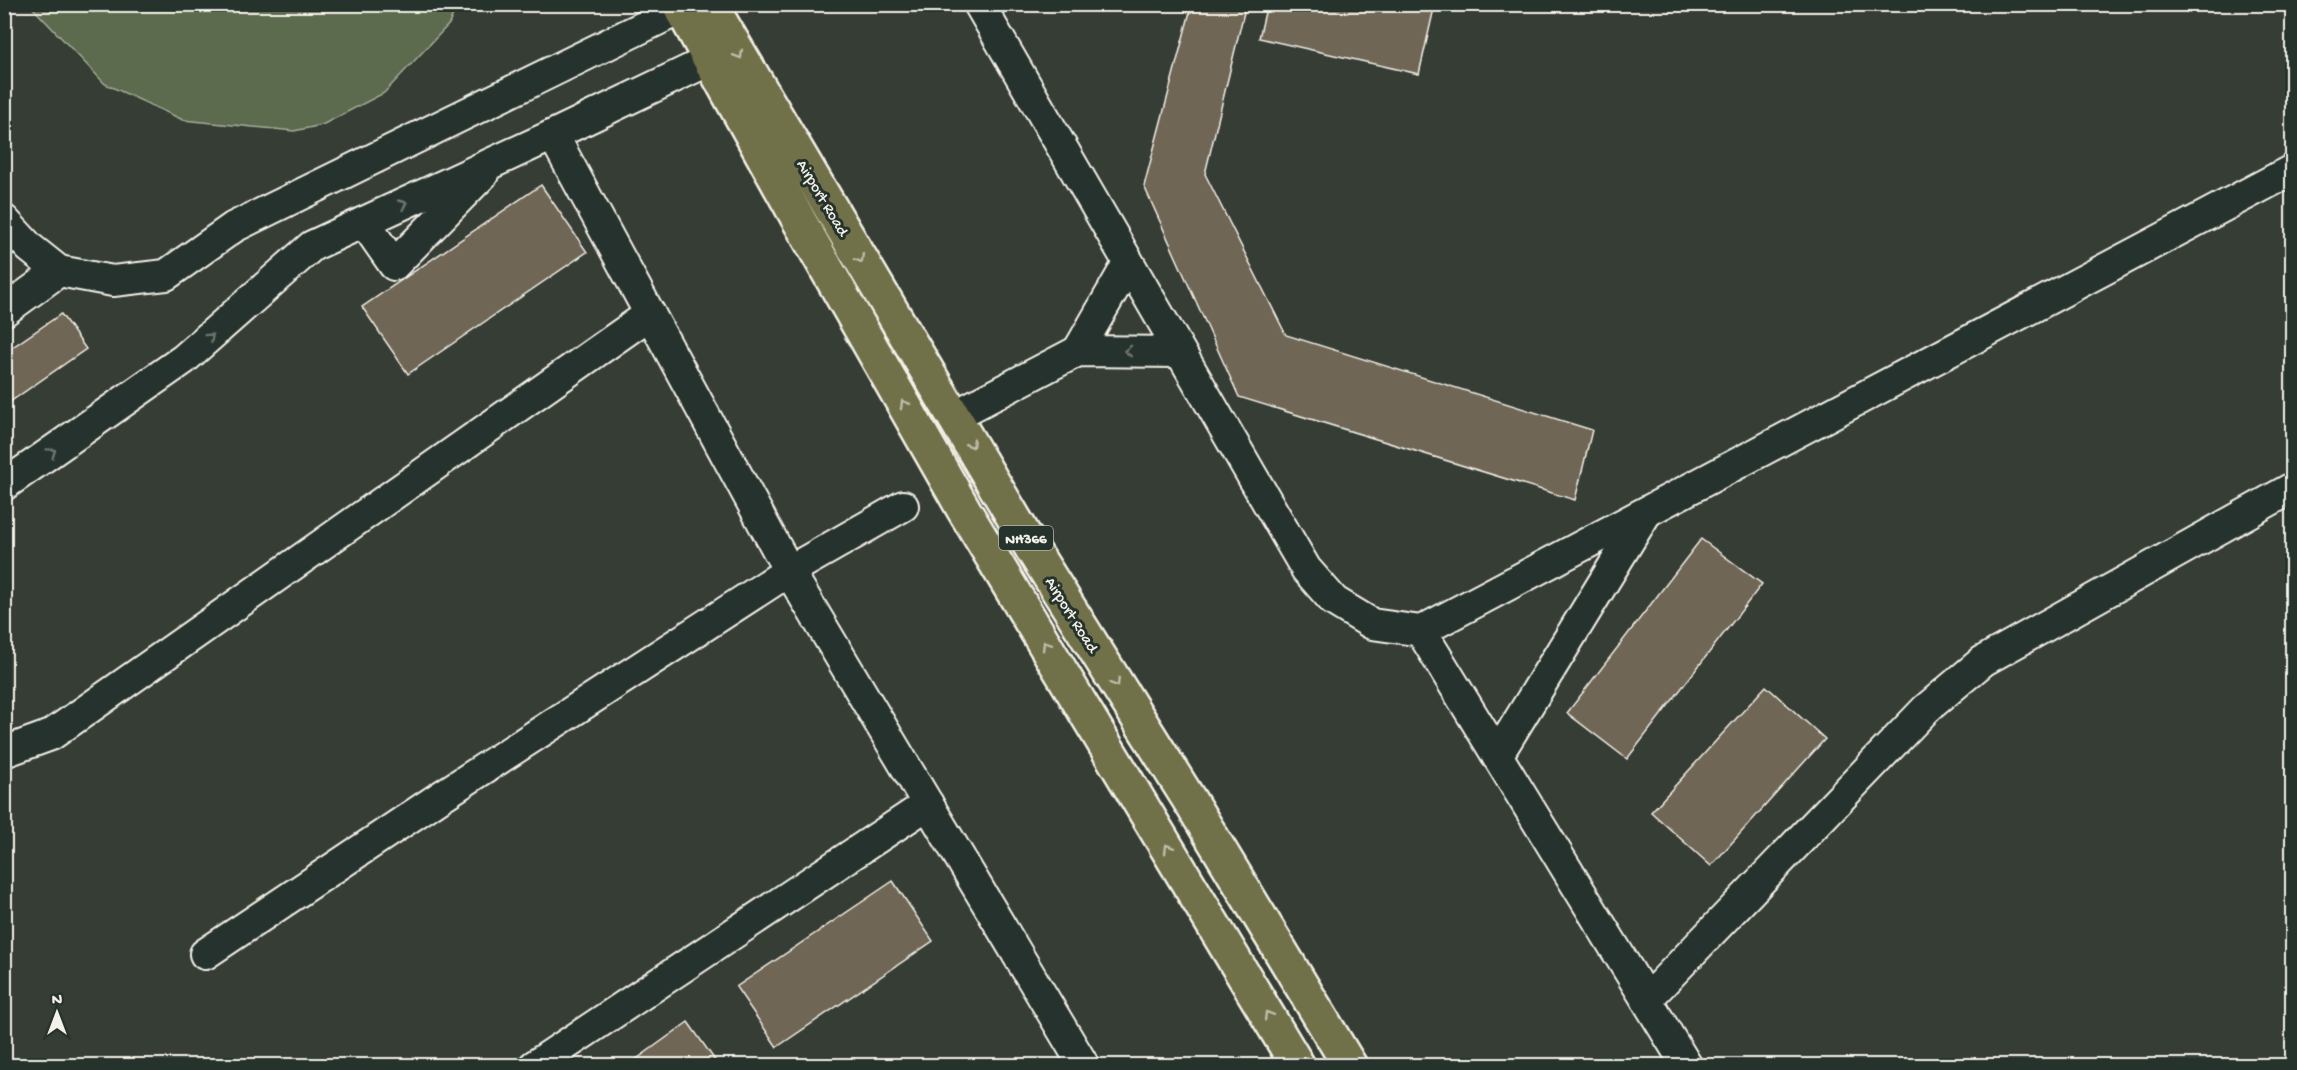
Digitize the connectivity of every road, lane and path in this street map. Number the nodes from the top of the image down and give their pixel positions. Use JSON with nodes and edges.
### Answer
{"nodes":[{"id":1,"x":979,"y":4,"type":"edge"},
{"id":2,"x":690,"y":5,"type":"edge"},
{"id":3,"x":710,"y":60,"type":"junction"},
{"id":4,"x":553,"y":135,"type":"junction"},
{"id":5,"x":494,"y":162,"type":"junction"},
{"id":6,"x":2292,"y":170,"type":"edge"},
{"id":7,"x":4,"y":220,"type":"edge"},
{"id":8,"x":364,"y":222,"type":"junction"},
{"id":9,"x":1128,"y":264,"type":"junction"},
{"id":10,"x":59,"y":271,"type":"junction"},
{"id":11,"x":4,"y":311,"type":"edge"},
{"id":12,"x":650,"y":314,"type":"junction"},
{"id":13,"x":1078,"y":351,"type":"junction"},
{"id":14,"x":1179,"y":352,"type":"junction"},
{"id":15,"x":954,"y":416,"type":"junction"},
{"id":16,"x":4,"y":485,"type":"edge"},
{"id":17,"x":2292,"y":488,"type":"edge"},
{"id":18,"x":903,"y":506,"type":"dead end"},
{"id":19,"x":1647,"y":512,"type":"junction"},
{"id":20,"x":789,"y":571,"type":"junction"},
{"id":21,"x":1421,"y":631,"type":"junction"},
{"id":22,"x":4,"y":752,"type":"edge"},
{"id":23,"x":1497,"y":756,"type":"junction"},
{"id":24,"x":928,"y":804,"type":"junction"},
{"id":25,"x":205,"y":954,"type":"dead end"},
{"id":26,"x":1647,"y":999,"type":"junction"},
{"id":27,"x":534,"y":1065,"type":"edge"},
{"id":28,"x":1084,"y":1065,"type":"edge"},
{"id":29,"x":1298,"y":1065,"type":"edge"},
{"id":30,"x":1350,"y":1065,"type":"edge"},
{"id":31,"x":1687,"y":1065,"type":"edge"}],
"edges":[{"from":1,"to":9,"type":"street"},
{"from":2,"to":3,"type":"highway","name":"Airport Road","number":"NH366"},
{"from":2,"to":10,"type":"street"},
{"from":2,"to":15,"type":"highway","name":"Airport Road","number":"NH366","one_way":true},
{"from":3,"to":4,"type":"street"},
{"from":29,"to":3,"type":"highway","name":"Airport Road","number":"NH366","one_way":true},
{"from":4,"to":5,"type":"street"},
{"from":4,"to":12,"type":"street"},
{"from":8,"to":5,"type":"street","one_way":true},
{"from":5,"to":8,"type":"street"},
{"from":6,"to":19,"type":"street"},
{"from":7,"to":10,"type":"street"},
{"from":16,"to":8,"type":"street","one_way":true},
{"from":9,"to":13,"type":"street"},
{"from":9,"to":14,"type":"street"},
{"from":10,"to":11,"type":"street"},
{"from":12,"to":20,"type":"street"},
{"from":12,"to":22,"type":"street"},
{"from":14,"to":13,"type":"street","one_way":true},
{"from":13,"to":15,"type":"street"},
{"from":14,"to":21,"type":"street"},
{"from":15,"to":30,"type":"highway","name":"Airport Road","number":"NH366","one_way":true},
{"from":17,"to":26,"type":"street"},
{"from":18,"to":20,"type":"street"},
{"from":19,"to":21,"type":"street"},
{"from":19,"to":23,"type":"street"},
{"from":20,"to":24,"type":"street"},
{"from":20,"to":25,"type":"street"},
{"from":21,"to":23,"type":"street"},
{"from":23,"to":26,"type":"street"},
{"from":24,"to":27,"type":"street"},
{"from":24,"to":28,"type":"street"},
{"from":26,"to":31,"type":"street"}]}
